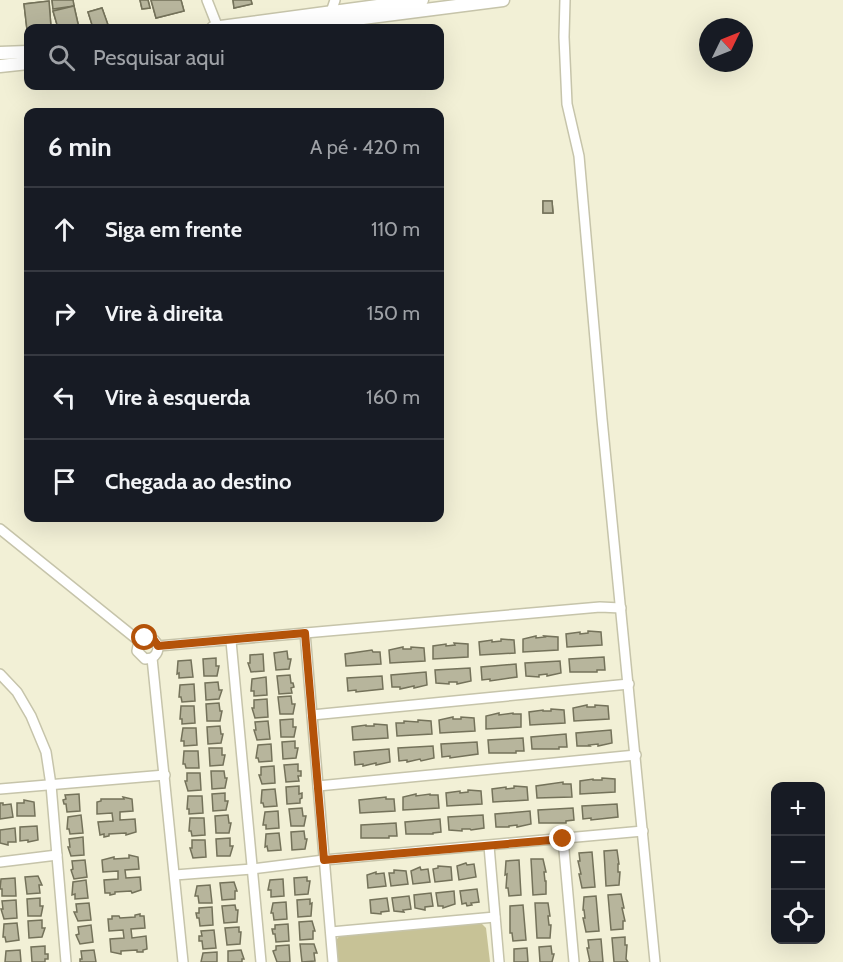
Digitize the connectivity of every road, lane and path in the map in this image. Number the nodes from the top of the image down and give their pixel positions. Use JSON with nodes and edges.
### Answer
{"nodes":[{"id":1,"x":207,"y":0,"type":"edge"},
{"id":2,"x":335,"y":0,"type":"edge"},
{"id":3,"x":422,"y":0,"type":"edge"},
{"id":4,"x":502,"y":0,"type":"edge"},
{"id":5,"x":565,"y":0,"type":"edge"},
{"id":6,"x":331,"y":12,"type":"junction"},
{"id":7,"x":216,"y":24,"type":"edge"},
{"id":8,"x":246,"y":24,"type":"edge"},
{"id":9,"x":316,"y":24,"type":"edge"},
{"id":10,"x":24,"y":52,"type":"edge"},
{"id":11,"x":0,"y":53,"type":"edge"},
{"id":12,"x":24,"y":63,"type":"edge"},
{"id":13,"x":0,"y":66,"type":"edge"},
{"id":14,"x":0,"y":529,"type":"edge"},
{"id":15,"x":621,"y":608,"type":"junction"},
{"id":16,"x":305,"y":633,"type":"junction"},
{"id":17,"x":231,"y":640,"type":"junction"},
{"id":18,"x":139,"y":641,"type":"junction"},
{"id":19,"x":158,"y":646,"type":"junction"},
{"id":20,"x":152,"y":658,"type":"junction"},
{"id":21,"x":0,"y":674,"type":"edge"},
{"id":22,"x":629,"y":684,"type":"junction"},
{"id":23,"x":312,"y":716,"type":"junction"},
{"id":24,"x":636,"y":755,"type":"junction"},
{"id":25,"x":165,"y":775,"type":"junction"},
{"id":26,"x":51,"y":785,"type":"junction"},
{"id":27,"x":318,"y":786,"type":"junction"},
{"id":28,"x":0,"y":789,"type":"edge"},
{"id":29,"x":643,"y":831,"type":"junction"},
{"id":30,"x":563,"y":839,"type":"junction"},
{"id":31,"x":489,"y":846,"type":"junction"},
{"id":32,"x":57,"y":855,"type":"junction"},
{"id":33,"x":324,"y":860,"type":"junction"},
{"id":34,"x":0,"y":862,"type":"edge"},
{"id":35,"x":252,"y":869,"type":"junction"},
{"id":36,"x":176,"y":875,"type":"junction"},
{"id":37,"x":495,"y":917,"type":"junction"},
{"id":38,"x":331,"y":932,"type":"junction"},
{"id":39,"x":66,"y":962,"type":"edge"},
{"id":40,"x":183,"y":962,"type":"edge"},
{"id":41,"x":261,"y":962,"type":"edge"},
{"id":42,"x":333,"y":962,"type":"edge"},
{"id":43,"x":499,"y":962,"type":"edge"},
{"id":44,"x":574,"y":962,"type":"edge"},
{"id":45,"x":656,"y":962,"type":"edge"}],
"edges":[{"from":1,"to":7,"type":"street"},
{"from":2,"to":6,"type":"street"},
{"from":3,"to":6,"type":"street"},
{"from":4,"to":9,"type":"street"},
{"from":5,"to":15,"type":"street"},
{"from":6,"to":8,"type":"street"},
{"from":10,"to":11,"type":"street"},
{"from":12,"to":13,"type":"street"},
{"from":14,"to":18,"type":"street"},
{"from":15,"to":16,"type":"street"},
{"from":15,"to":22,"type":"street"},
{"from":16,"to":17,"type":"street"},
{"from":16,"to":23,"type":"street"},
{"from":17,"to":19,"type":"street"},
{"from":17,"to":35,"type":"street"},
{"from":18,"to":19,"type":"street"},
{"from":18,"to":20,"type":"street"},
{"from":19,"to":20,"type":"street"},
{"from":20,"to":25,"type":"street"},
{"from":21,"to":26,"type":"street"},
{"from":22,"to":23,"type":"street"},
{"from":22,"to":24,"type":"street"},
{"from":23,"to":27,"type":"street"},
{"from":24,"to":27,"type":"street"},
{"from":24,"to":29,"type":"street"},
{"from":25,"to":26,"type":"street"},
{"from":25,"to":36,"type":"street"},
{"from":26,"to":28,"type":"street"},
{"from":26,"to":32,"type":"street"},
{"from":27,"to":33,"type":"street"},
{"from":29,"to":30,"type":"street"},
{"from":29,"to":45,"type":"street"},
{"from":30,"to":31,"type":"street"},
{"from":30,"to":44,"type":"street"},
{"from":31,"to":33,"type":"street"},
{"from":31,"to":37,"type":"street"},
{"from":32,"to":34,"type":"street"},
{"from":32,"to":39,"type":"street"},
{"from":33,"to":35,"type":"street"},
{"from":33,"to":38,"type":"street"},
{"from":35,"to":36,"type":"street"},
{"from":35,"to":41,"type":"street"},
{"from":36,"to":40,"type":"street"},
{"from":37,"to":38,"type":"street"},
{"from":37,"to":43,"type":"street"},
{"from":38,"to":42,"type":"street"}]}
